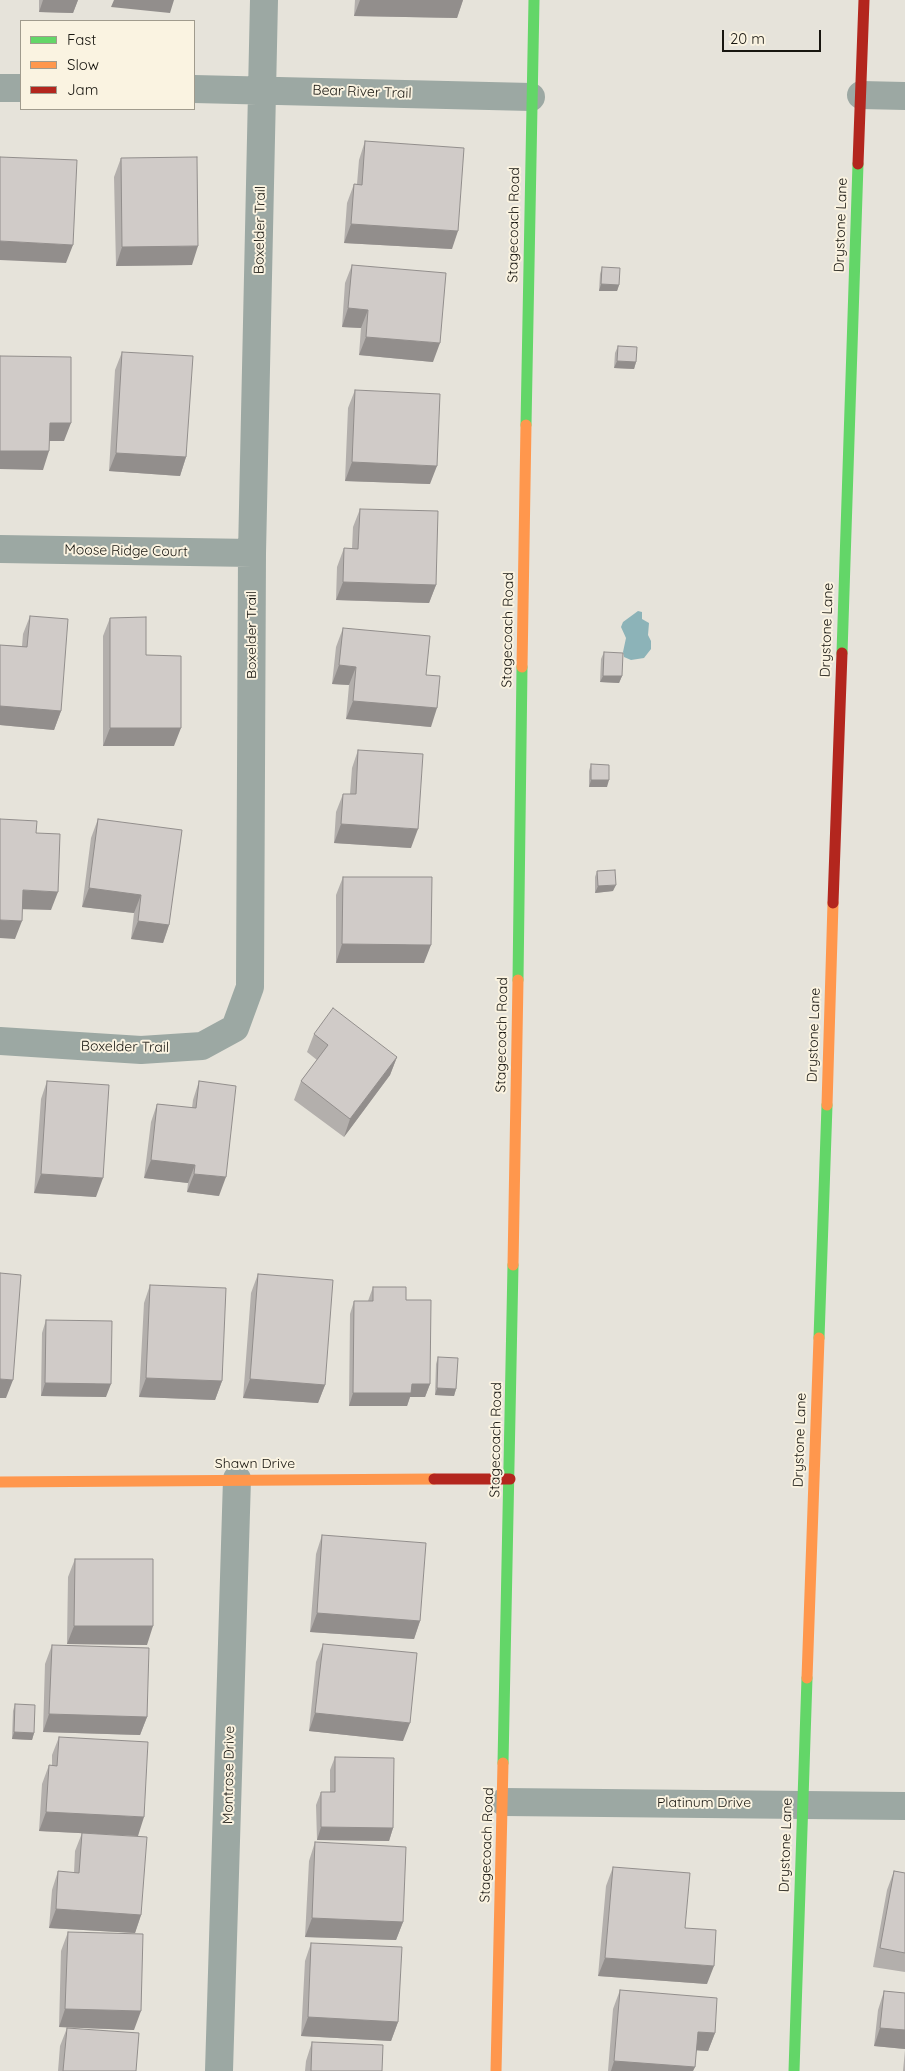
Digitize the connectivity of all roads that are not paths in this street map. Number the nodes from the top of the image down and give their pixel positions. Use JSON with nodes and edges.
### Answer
{"nodes":[{"id":1,"x":264,"y":0,"type":"edge"},
{"id":2,"x":534,"y":0,"type":"edge"},
{"id":3,"x":864,"y":0,"type":"edge"},
{"id":4,"x":0,"y":88,"type":"edge"},
{"id":5,"x":20,"y":88,"type":"edge"},
{"id":6,"x":195,"y":89,"type":"edge"},
{"id":7,"x":263,"y":90,"type":"junction"},
{"id":8,"x":860,"y":95,"type":"junction"},
{"id":9,"x":531,"y":96,"type":"junction"},
{"id":10,"x":905,"y":96,"type":"edge"},
{"id":11,"x":0,"y":549,"type":"edge"},
{"id":12,"x":252,"y":552,"type":"junction"},
{"id":13,"x":0,"y":1041,"type":"edge"},
{"id":14,"x":237,"y":1479,"type":"junction"},
{"id":15,"x":510,"y":1479,"type":"junction"},
{"id":16,"x":0,"y":1482,"type":"edge"},
{"id":17,"x":504,"y":1802,"type":"junction"},
{"id":18,"x":802,"y":1804,"type":"junction"},
{"id":19,"x":905,"y":1806,"type":"edge"},
{"id":20,"x":219,"y":2071,"type":"edge"},
{"id":21,"x":496,"y":2071,"type":"edge"},
{"id":22,"x":794,"y":2071,"type":"edge"}],
"edges":[{"from":1,"to":7,"type":"street","name":"Boxelder Trail"},
{"from":2,"to":9,"type":"street","name":"Stagecoach Road"},
{"from":3,"to":8,"type":"street","name":"Drystone Lane"},
{"from":4,"to":5,"type":"street"},
{"from":6,"to":7,"type":"street","name":"Bear River Trail"},
{"from":7,"to":9,"type":"street","name":"Bear River Trail"},
{"from":7,"to":12,"type":"street","name":"Boxelder Trail"},
{"from":8,"to":10,"type":"street"},
{"from":8,"to":18,"type":"street","name":"Drystone Lane"},
{"from":9,"to":15,"type":"street","name":"Stagecoach Road"},
{"from":11,"to":12,"type":"street","name":"Moose Ridge Court"},
{"from":12,"to":13,"type":"street","name":"Boxelder Trail"},
{"from":14,"to":15,"type":"street","name":"Shawn Drive"},
{"from":14,"to":16,"type":"street","name":"Shawn Drive"},
{"from":14,"to":20,"type":"street","name":"Montrose Drive"},
{"from":15,"to":17,"type":"street","name":"Stagecoach Road"},
{"from":17,"to":18,"type":"street","name":"Platinum Drive"},
{"from":17,"to":21,"type":"street","name":"Stagecoach Road"},
{"from":18,"to":19,"type":"street","name":"Platinum Drive"},
{"from":18,"to":22,"type":"street","name":"Drystone Lane"}]}
